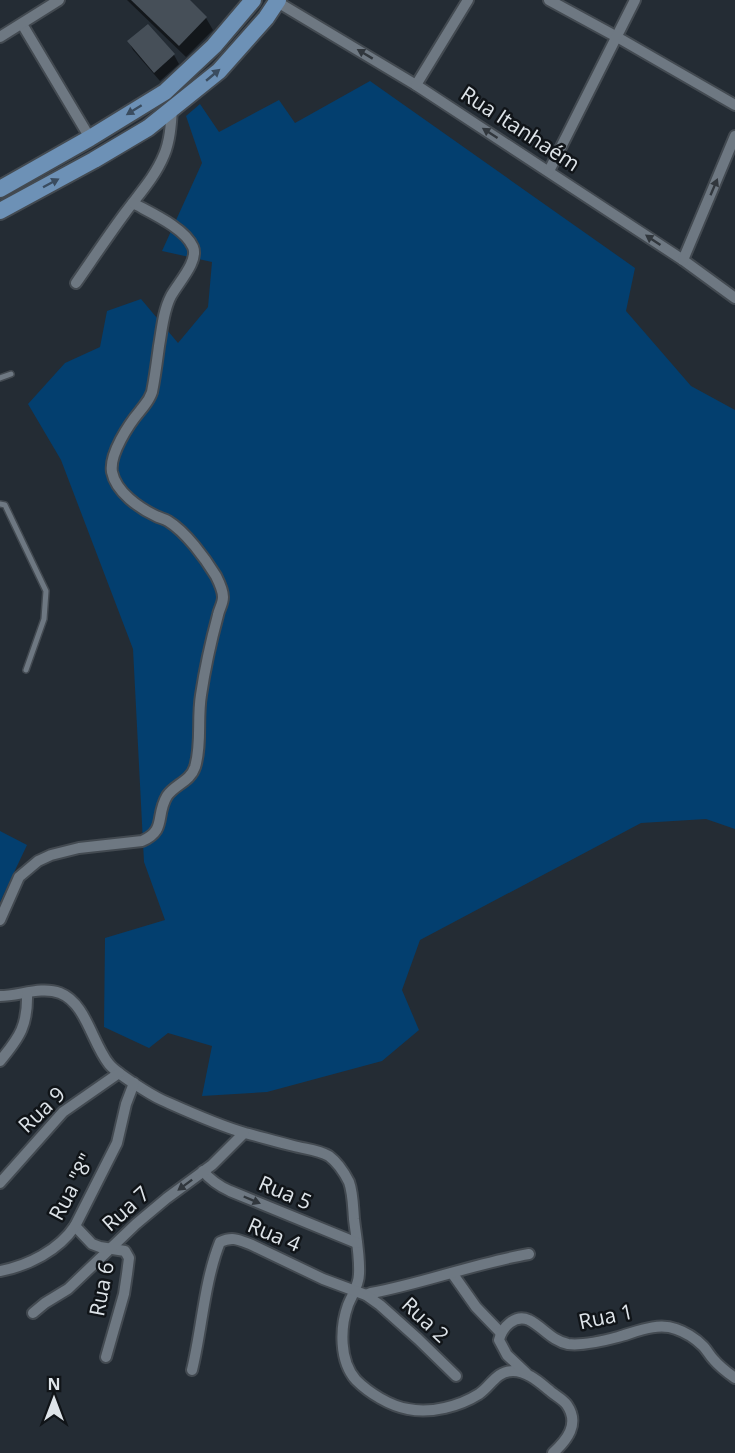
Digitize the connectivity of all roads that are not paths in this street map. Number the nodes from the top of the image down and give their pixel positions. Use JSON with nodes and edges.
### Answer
{"nodes":[{"id":1,"x":58,"y":0,"type":"edge"},
{"id":2,"x":254,"y":0,"type":"edge"},
{"id":3,"x":468,"y":0,"type":"edge"},
{"id":4,"x":549,"y":0,"type":"edge"},
{"id":5,"x":635,"y":0,"type":"edge"},
{"id":6,"x":277,"y":1,"type":"edge"},
{"id":7,"x":22,"y":24,"type":"junction"},
{"id":8,"x":0,"y":37,"type":"edge"},
{"id":9,"x":616,"y":37,"type":"junction"},
{"id":10,"x":416,"y":85,"type":"junction"},
{"id":11,"x":735,"y":105,"type":"edge"},
{"id":12,"x":172,"y":109,"type":"junction"},
{"id":13,"x":735,"y":136,"type":"edge"},
{"id":14,"x":90,"y":138,"type":"junction"},
{"id":15,"x":549,"y":171,"type":"junction"},
{"id":16,"x":0,"y":189,"type":"edge"},
{"id":17,"x":133,"y":203,"type":"junction"},
{"id":18,"x":0,"y":211,"type":"edge"},
{"id":19,"x":683,"y":260,"type":"junction"},
{"id":20,"x":76,"y":283,"type":"dead end"},
{"id":21,"x":735,"y":298,"type":"edge"},
{"id":22,"x":11,"y":374,"type":"dead end"},
{"id":23,"x":0,"y":378,"type":"edge"},
{"id":24,"x":0,"y":504,"type":"edge"},
{"id":25,"x":26,"y":670,"type":"dead end"},
{"id":26,"x":0,"y":920,"type":"edge"},
{"id":27,"x":27,"y":993,"type":"junction"},
{"id":28,"x":0,"y":996,"type":"edge"},
{"id":29,"x":0,"y":1061,"type":"edge"},
{"id":30,"x":119,"y":1073,"type":"junction"},
{"id":31,"x":134,"y":1083,"type":"junction"},
{"id":32,"x":244,"y":1133,"type":"junction"},
{"id":33,"x":203,"y":1171,"type":"junction"},
{"id":34,"x":0,"y":1183,"type":"edge"},
{"id":35,"x":75,"y":1227,"type":"junction"},
{"id":36,"x":357,"y":1243,"type":"junction"},
{"id":37,"x":112,"y":1248,"type":"junction"},
{"id":38,"x":530,"y":1254,"type":"dead end"},
{"id":39,"x":0,"y":1271,"type":"edge"},
{"id":40,"x":452,"y":1273,"type":"junction"},
{"id":41,"x":353,"y":1292,"type":"junction"},
{"id":42,"x":366,"y":1295,"type":"junction"},
{"id":43,"x":33,"y":1313,"type":"dead end"},
{"id":44,"x":501,"y":1333,"type":"junction"},
{"id":45,"x":106,"y":1357,"type":"dead end"},
{"id":46,"x":192,"y":1370,"type":"dead end"},
{"id":47,"x":456,"y":1376,"type":"dead end"},
{"id":48,"x":531,"y":1377,"type":"junction"},
{"id":49,"x":735,"y":1378,"type":"edge"},
{"id":50,"x":553,"y":1453,"type":"edge"}],
"edges":[{"from":1,"to":7,"type":"street"},
{"from":2,"to":14,"type":"main road","one_way":true},
{"from":3,"to":10,"type":"street"},
{"from":4,"to":9,"type":"street"},
{"from":5,"to":9,"type":"street"},
{"from":10,"to":6,"type":"street","name":"Rua Itanhaém","one_way":true},
{"from":12,"to":6,"type":"main road","one_way":true},
{"from":7,"to":8,"type":"street"},
{"from":7,"to":14,"type":"street"},
{"from":9,"to":11,"type":"street"},
{"from":9,"to":15,"type":"street"},
{"from":15,"to":10,"type":"street","name":"Rua Itanhaém","one_way":true},
{"from":12,"to":17,"type":"street"},
{"from":18,"to":12,"type":"main road","one_way":true},
{"from":19,"to":13,"type":"street","one_way":true},
{"from":14,"to":16,"type":"main road"},
{"from":19,"to":15,"type":"street","name":"Rua Itanhaém","one_way":true},
{"from":17,"to":20,"type":"street"},
{"from":17,"to":26,"type":"street"},
{"from":19,"to":21,"type":"street","name":"Rua Itanhaém"},
{"from":22,"to":23,"type":"lane"},
{"from":24,"to":25,"type":"lane"},
{"from":27,"to":28,"type":"street"},
{"from":27,"to":29,"type":"street"},
{"from":27,"to":30,"type":"street"},
{"from":30,"to":31,"type":"street"},
{"from":30,"to":34,"type":"street","name":"Rua 9"},
{"from":31,"to":32,"type":"street"},
{"from":31,"to":35,"type":"street","name":"Rua \"8\""},
{"from":32,"to":33,"type":"street","name":"Rua 7"},
{"from":32,"to":36,"type":"street"},
{"from":33,"to":36,"type":"street","name":"Rua 5","one_way":true},
{"from":33,"to":37,"type":"street","name":"Rua 7","one_way":true},
{"from":35,"to":37,"type":"street","name":"Rua 6"},
{"from":35,"to":39,"type":"street","name":"Rua \"8\""},
{"from":36,"to":41,"type":"street"},
{"from":37,"to":43,"type":"street","name":"Rua 7"},
{"from":37,"to":45,"type":"street","name":"Rua 6"},
{"from":38,"to":40,"type":"street"},
{"from":40,"to":42,"type":"street"},
{"from":40,"to":44,"type":"street"},
{"from":41,"to":42,"type":"street","name":"Rua 4"},
{"from":41,"to":46,"type":"street","name":"Rua 4"},
{"from":41,"to":48,"type":"street"},
{"from":42,"to":47,"type":"street","name":"Rua 2"},
{"from":44,"to":48,"type":"street"},
{"from":44,"to":49,"type":"street","name":"Rua 1"},
{"from":48,"to":50,"type":"street"}]}
